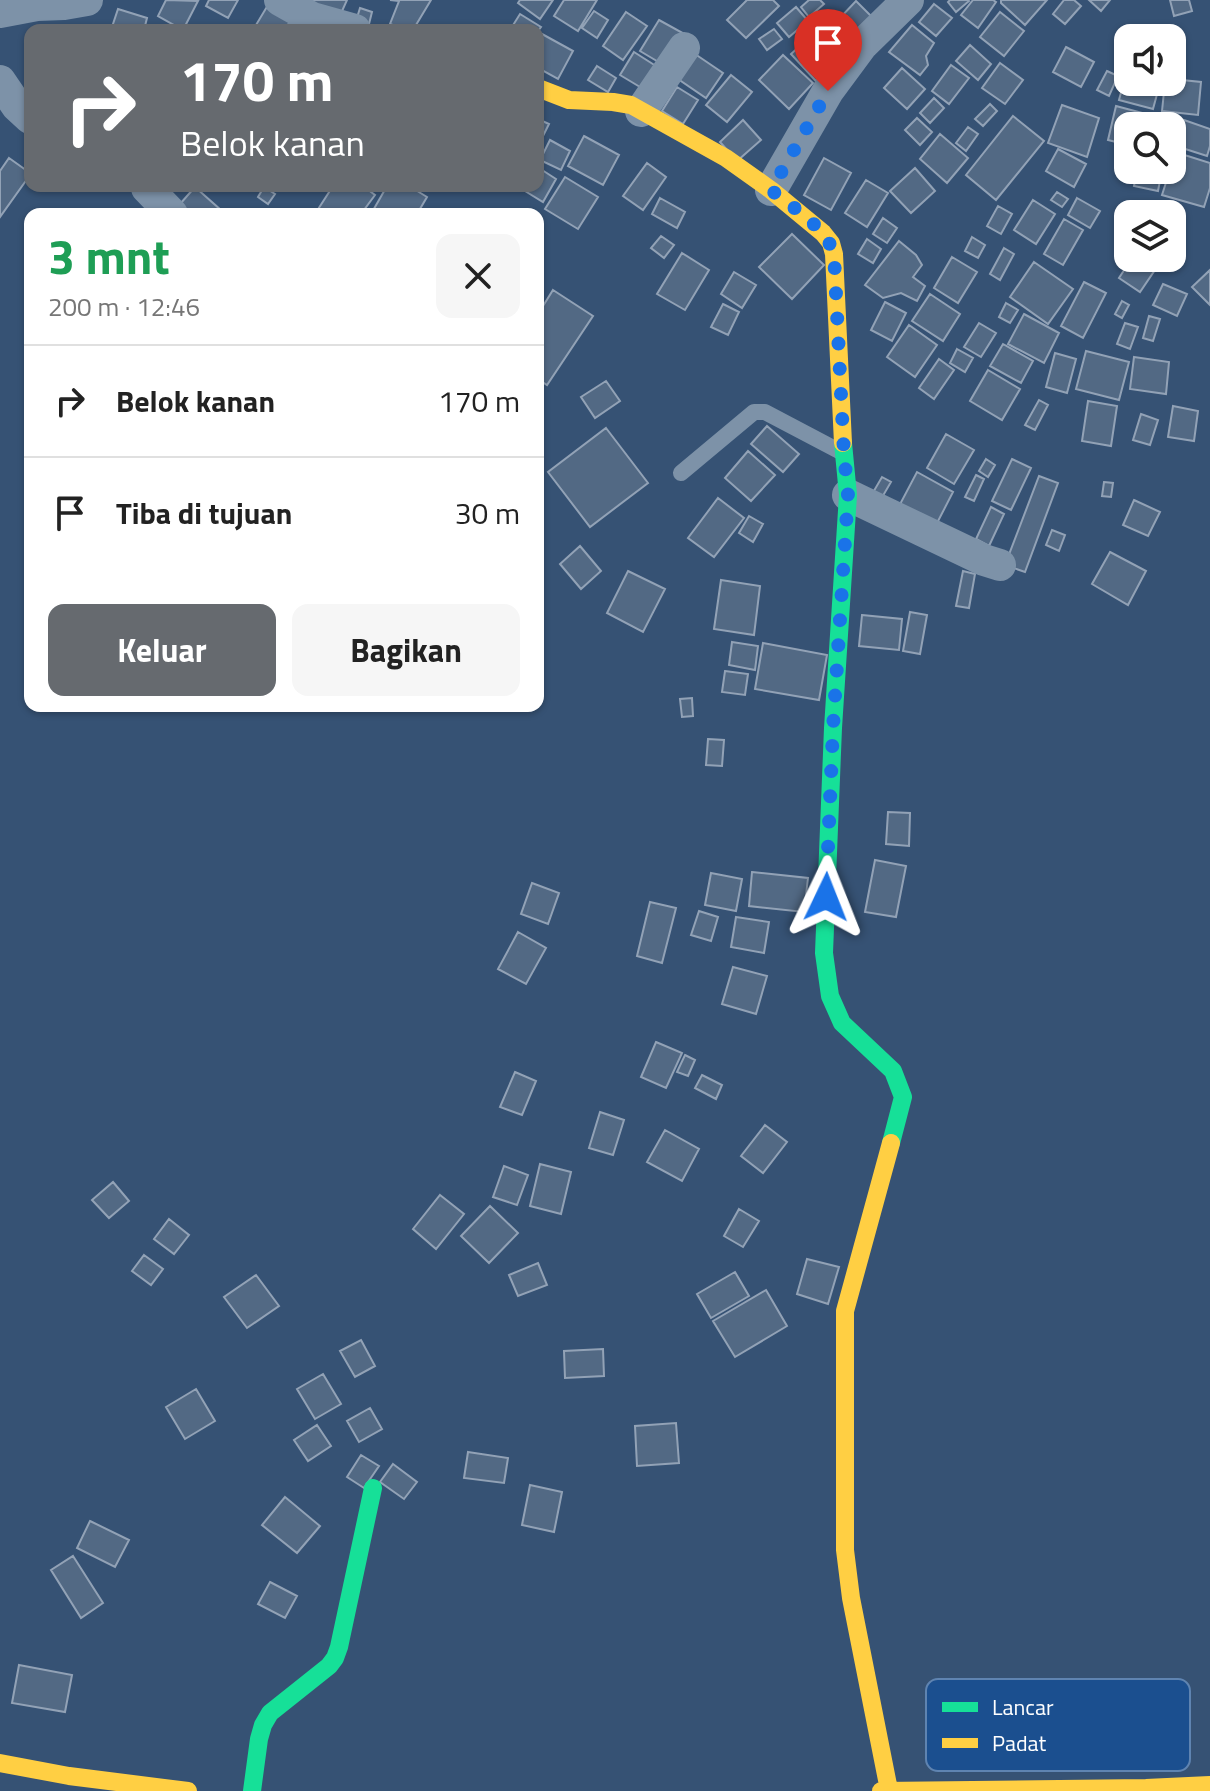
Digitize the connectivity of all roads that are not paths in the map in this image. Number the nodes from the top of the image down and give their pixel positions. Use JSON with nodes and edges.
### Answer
{"nodes":[{"id":1,"x":87,"y":0,"type":"edge"},
{"id":2,"x":280,"y":0,"type":"edge"},
{"id":3,"x":908,"y":0,"type":"edge"},
{"id":4,"x":0,"y":12,"type":"edge"},
{"id":5,"x":307,"y":24,"type":"edge"},
{"id":6,"x":684,"y":48,"type":"dead end"},
{"id":7,"x":0,"y":81,"type":"edge"},
{"id":8,"x":544,"y":91,"type":"edge"},
{"id":9,"x":641,"y":111,"type":"junction"},
{"id":10,"x":24,"y":112,"type":"edge"},
{"id":11,"x":771,"y":190,"type":"junction"},
{"id":12,"x":152,"y":192,"type":"edge"},
{"id":13,"x":166,"y":208,"type":"edge"},
{"id":14,"x":844,"y":454,"type":"junction"},
{"id":15,"x":681,"y":473,"type":"dead end"},
{"id":16,"x":848,"y":495,"type":"junction"},
{"id":17,"x":1000,"y":565,"type":"dead end"},
{"id":18,"x":373,"y":1488,"type":"dead end"},
{"id":19,"x":0,"y":1763,"type":"edge"},
{"id":20,"x":1210,"y":1785,"type":"edge"},
{"id":21,"x":1146,"y":1789,"type":"edge"},
{"id":22,"x":889,"y":1790,"type":"edge"},
{"id":23,"x":188,"y":1791,"type":"edge"},
{"id":24,"x":252,"y":1791,"type":"edge"},
{"id":25,"x":881,"y":1791,"type":"edge"}],
"edges":[{"from":1,"to":4,"type":"street"},
{"from":2,"to":5,"type":"street"},
{"from":3,"to":11,"type":"street"},
{"from":6,"to":9,"type":"street"},
{"from":7,"to":10,"type":"street"},
{"from":8,"to":9,"type":"street"},
{"from":9,"to":11,"type":"street"},
{"from":11,"to":14,"type":"street"},
{"from":12,"to":13,"type":"street"},
{"from":14,"to":15,"type":"lane"},
{"from":14,"to":16,"type":"street"},
{"from":16,"to":17,"type":"street"},
{"from":16,"to":22,"type":"street"},
{"from":18,"to":24,"type":"street"},
{"from":19,"to":23,"type":"street"},
{"from":20,"to":21,"type":"street"},
{"from":21,"to":22,"type":"street"},
{"from":22,"to":25,"type":"street"}]}
